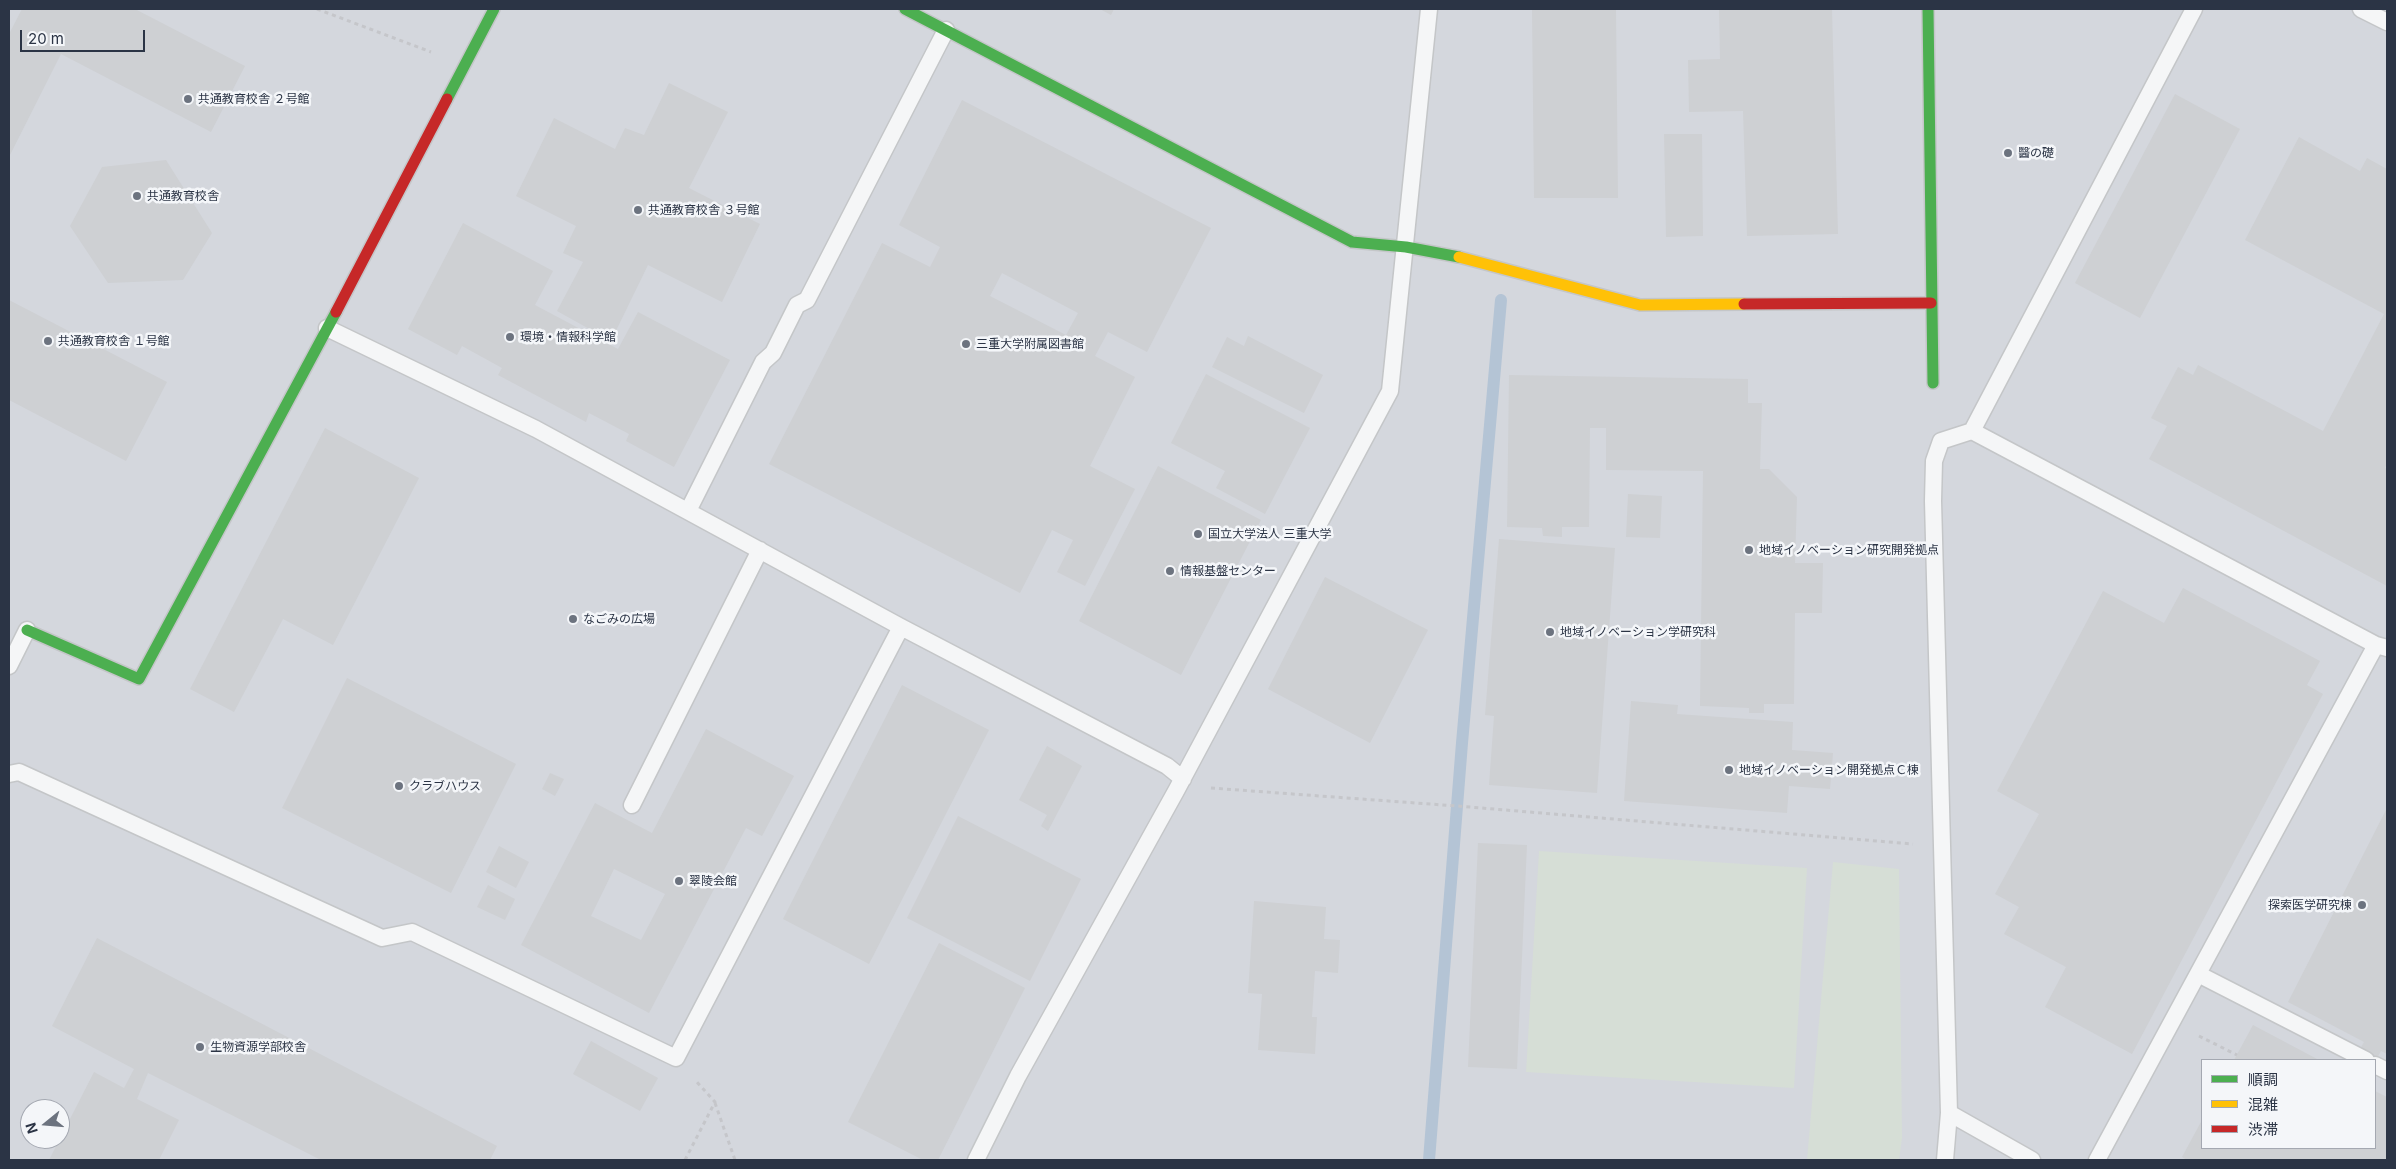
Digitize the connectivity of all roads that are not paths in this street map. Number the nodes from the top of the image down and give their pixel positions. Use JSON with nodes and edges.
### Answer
{"nodes":[{"id":1,"x":494,"y":9,"type":"edge"},
{"id":2,"x":905,"y":9,"type":"edge"},
{"id":3,"x":1429,"y":9,"type":"edge"},
{"id":4,"x":1928,"y":9,"type":"edge"},
{"id":5,"x":2194,"y":9,"type":"edge"},
{"id":6,"x":2361,"y":9,"type":"edge"},
{"id":7,"x":2387,"y":22,"type":"edge"},
{"id":8,"x":946,"y":30,"type":"junction"},
{"id":9,"x":1406,"y":247,"type":"junction"},
{"id":10,"x":1931,"y":303,"type":"junction"},
{"id":11,"x":327,"y":328,"type":"junction"},
{"id":12,"x":1933,"y":383,"type":"dead end"},
{"id":13,"x":1972,"y":431,"type":"junction"},
{"id":14,"x":688,"y":511,"type":"junction"},
{"id":15,"x":760,"y":550,"type":"junction"},
{"id":16,"x":901,"y":627,"type":"junction"},
{"id":17,"x":27,"y":630,"type":"joint"},
{"id":18,"x":2382,"y":646,"type":"edge"},
{"id":19,"x":9,"y":666,"type":"edge"},
{"id":20,"x":9,"y":774,"type":"edge"},
{"id":21,"x":1183,"y":779,"type":"junction"},
{"id":22,"x":632,"y":805,"type":"dead end"},
{"id":23,"x":2198,"y":974,"type":"junction"},
{"id":24,"x":2364,"y":1059,"type":"edge"},
{"id":25,"x":1949,"y":1113,"type":"junction"},
{"id":26,"x":976,"y":1160,"type":"edge"},
{"id":27,"x":1945,"y":1160,"type":"edge"},
{"id":28,"x":2032,"y":1160,"type":"edge"},
{"id":29,"x":2097,"y":1160,"type":"edge"}],
"edges":[{"from":1,"to":11,"type":"street"},
{"from":2,"to":8,"type":"street"},
{"from":3,"to":9,"type":"lane"},
{"from":4,"to":10,"type":"street"},
{"from":5,"to":13,"type":"lane"},
{"from":6,"to":7,"type":"lane"},
{"from":8,"to":9,"type":"street"},
{"from":8,"to":14,"type":"lane"},
{"from":9,"to":10,"type":"street"},
{"from":9,"to":21,"type":"lane"},
{"from":10,"to":12,"type":"street"},
{"from":11,"to":14,"type":"lane"},
{"from":11,"to":17,"type":"street"},
{"from":13,"to":18,"type":"lane"},
{"from":13,"to":25,"type":"lane"},
{"from":14,"to":15,"type":"lane"},
{"from":15,"to":16,"type":"lane"},
{"from":15,"to":22,"type":"lane"},
{"from":16,"to":20,"type":"lane"},
{"from":16,"to":21,"type":"lane"},
{"from":17,"to":19,"type":"lane"},
{"from":18,"to":23,"type":"lane"},
{"from":21,"to":26,"type":"lane"},
{"from":23,"to":24,"type":"lane"},
{"from":23,"to":29,"type":"lane"},
{"from":25,"to":27,"type":"lane"},
{"from":25,"to":28,"type":"lane"}]}
